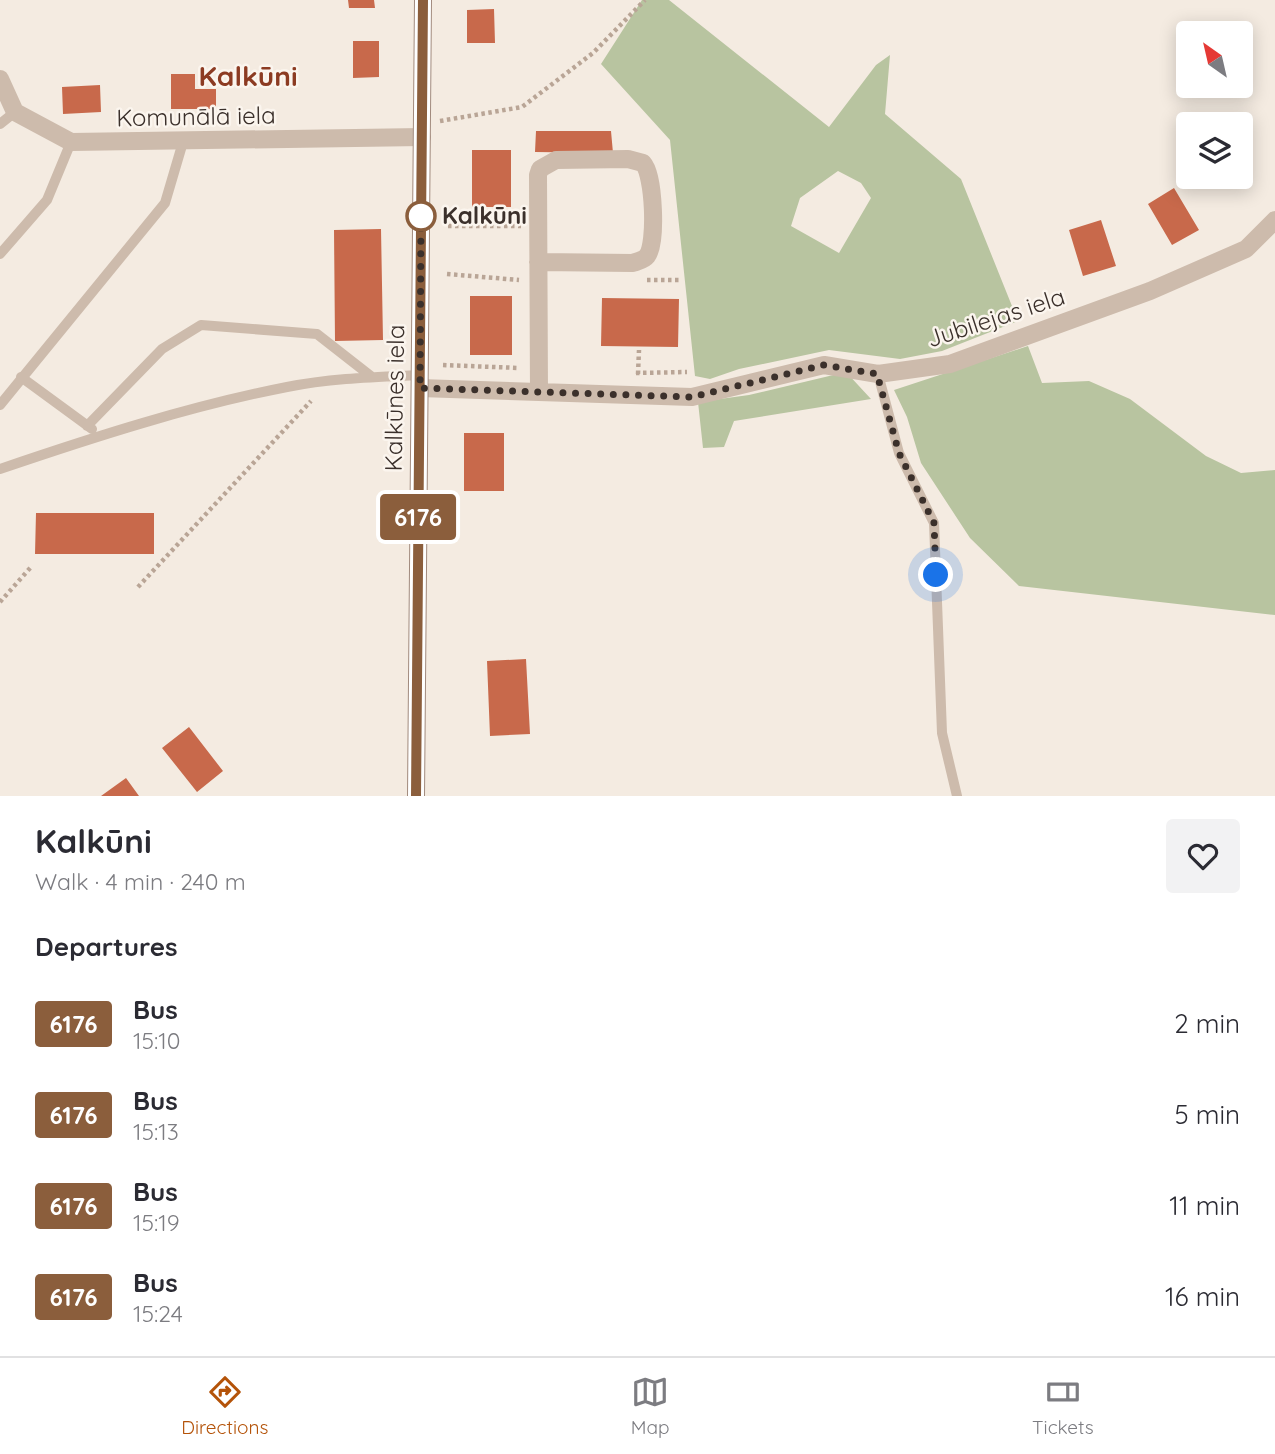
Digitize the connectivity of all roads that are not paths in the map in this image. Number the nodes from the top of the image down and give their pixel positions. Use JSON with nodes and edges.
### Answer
{"nodes":[{"id":1,"x":423,"y":0,"type":"edge"},
{"id":2,"x":0,"y":79,"type":"edge"},
{"id":3,"x":15,"y":112,"type":"junction"},
{"id":4,"x":0,"y":124,"type":"edge"},
{"id":5,"x":422,"y":131,"type":"junction"},
{"id":6,"x":71,"y":142,"type":"junction"},
{"id":7,"x":183,"y":142,"type":"junction"},
{"id":8,"x":1275,"y":220,"type":"edge"},
{"id":9,"x":0,"y":254,"type":"edge"},
{"id":10,"x":538,"y":262,"type":"junction"},
{"id":11,"x":877,"y":374,"type":"junction"},
{"id":12,"x":21,"y":377,"type":"junction"},
{"id":13,"x":372,"y":377,"type":"junction"},
{"id":14,"x":420,"y":382,"type":"junction"},
{"id":15,"x":539,"y":392,"type":"junction"},
{"id":16,"x":0,"y":405,"type":"edge"},
{"id":17,"x":87,"y":426,"type":"junction"},
{"id":18,"x":100,"y":435,"type":"junction"},
{"id":19,"x":0,"y":469,"type":"edge"},
{"id":20,"x":416,"y":796,"type":"edge"},
{"id":21,"x":957,"y":796,"type":"edge"}],
"edges":[{"from":1,"to":5,"type":"main road","name":"Kalkūnes iela"},
{"from":2,"to":3,"type":"street"},
{"from":3,"to":4,"type":"lane"},
{"from":3,"to":6,"type":"street","name":"Komunālā iela"},
{"from":5,"to":7,"type":"street","name":"Komunālā iela"},
{"from":5,"to":14,"type":"main road","name":"Kalkūnes iela"},
{"from":6,"to":7,"type":"street","name":"Komunālā iela"},
{"from":6,"to":9,"type":"lane"},
{"from":7,"to":12,"type":"lane"},
{"from":8,"to":11,"type":"street","name":"Jubilejas iela"},
{"from":10,"to":10,"type":"street"},
{"from":10,"to":15,"type":"street"},
{"from":11,"to":15,"type":"street","name":"Jubilejas iela"},
{"from":11,"to":21,"type":"lane"},
{"from":12,"to":16,"type":"lane"},
{"from":12,"to":17,"type":"lane"},
{"from":13,"to":14,"type":"lane"},
{"from":13,"to":17,"type":"lane"},
{"from":13,"to":18,"type":"lane"},
{"from":14,"to":15,"type":"street","name":"Jubilejas iela"},
{"from":14,"to":20,"type":"main road","name":"Kalkūnes iela"},
{"from":17,"to":18,"type":"lane"},
{"from":18,"to":19,"type":"lane"}]}
